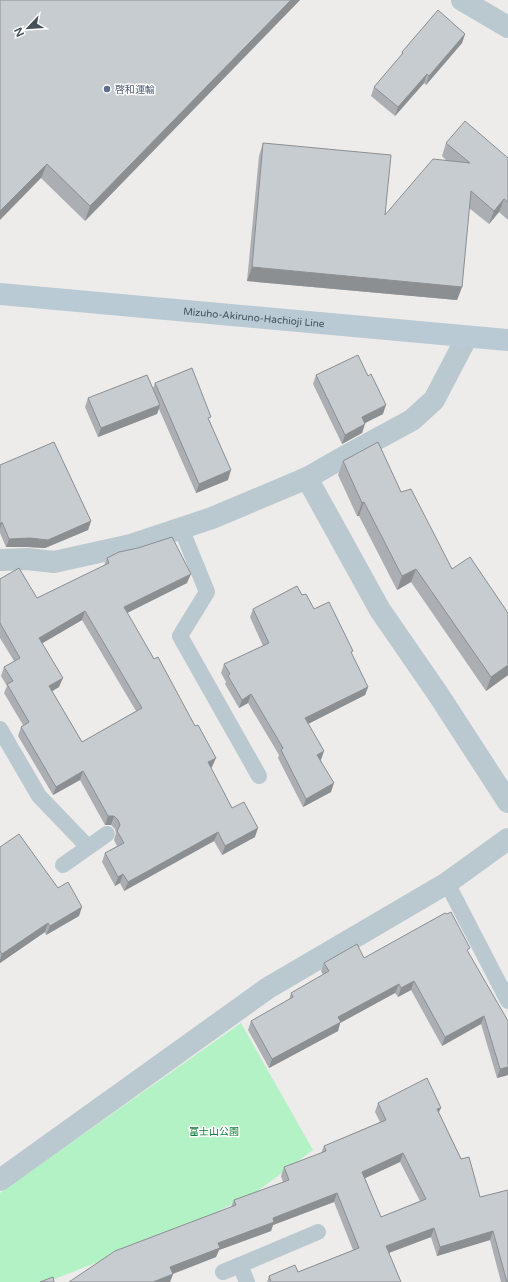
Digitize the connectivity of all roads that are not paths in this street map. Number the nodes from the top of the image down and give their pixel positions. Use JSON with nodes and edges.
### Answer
{"nodes":[{"id":1,"x":462,"y":0,"type":"edge"},
{"id":2,"x":508,"y":26,"type":"edge"},
{"id":3,"x":0,"y":294,"type":"edge"},
{"id":4,"x":467,"y":337,"type":"junction"},
{"id":5,"x":508,"y":340,"type":"edge"},
{"id":6,"x":307,"y":478,"type":"junction"},
{"id":7,"x":181,"y":528,"type":"junction"},
{"id":8,"x":0,"y":560,"type":"edge"},
{"id":9,"x":0,"y":729,"type":"edge"},
{"id":10,"x":259,"y":776,"type":"dead end"},
{"id":11,"x":508,"y":802,"type":"edge"},
{"id":12,"x":107,"y":834,"type":"dead end"},
{"id":13,"x":508,"y":839,"type":"edge"},
{"id":14,"x":88,"y":847,"type":"junction"},
{"id":15,"x":63,"y":865,"type":"dead end"},
{"id":16,"x":447,"y":883,"type":"junction"},
{"id":17,"x":508,"y":1002,"type":"edge"},
{"id":18,"x":0,"y":1180,"type":"edge"},
{"id":19,"x":318,"y":1232,"type":"dead end"},
{"id":20,"x":240,"y":1265,"type":"junction"},
{"id":21,"x":223,"y":1272,"type":"dead end"},
{"id":22,"x":247,"y":1282,"type":"edge"}],
"edges":[{"from":1,"to":2,"type":"street"},
{"from":3,"to":4,"type":"main road","name":"Mizuho-Akiruno-Hachioji Line"},
{"from":4,"to":5,"type":"main road","name":"Mizuho-Akiruno-Hachioji Line"},
{"from":4,"to":6,"type":"street"},
{"from":6,"to":7,"type":"street"},
{"from":6,"to":11,"type":"street"},
{"from":7,"to":8,"type":"street"},
{"from":7,"to":10,"type":"lane"},
{"from":9,"to":14,"type":"lane"},
{"from":12,"to":14,"type":"lane"},
{"from":13,"to":16,"type":"street"},
{"from":14,"to":15,"type":"lane"},
{"from":16,"to":17,"type":"lane"},
{"from":16,"to":18,"type":"street"},
{"from":19,"to":20,"type":"lane"},
{"from":20,"to":21,"type":"lane"},
{"from":20,"to":22,"type":"lane"}]}
